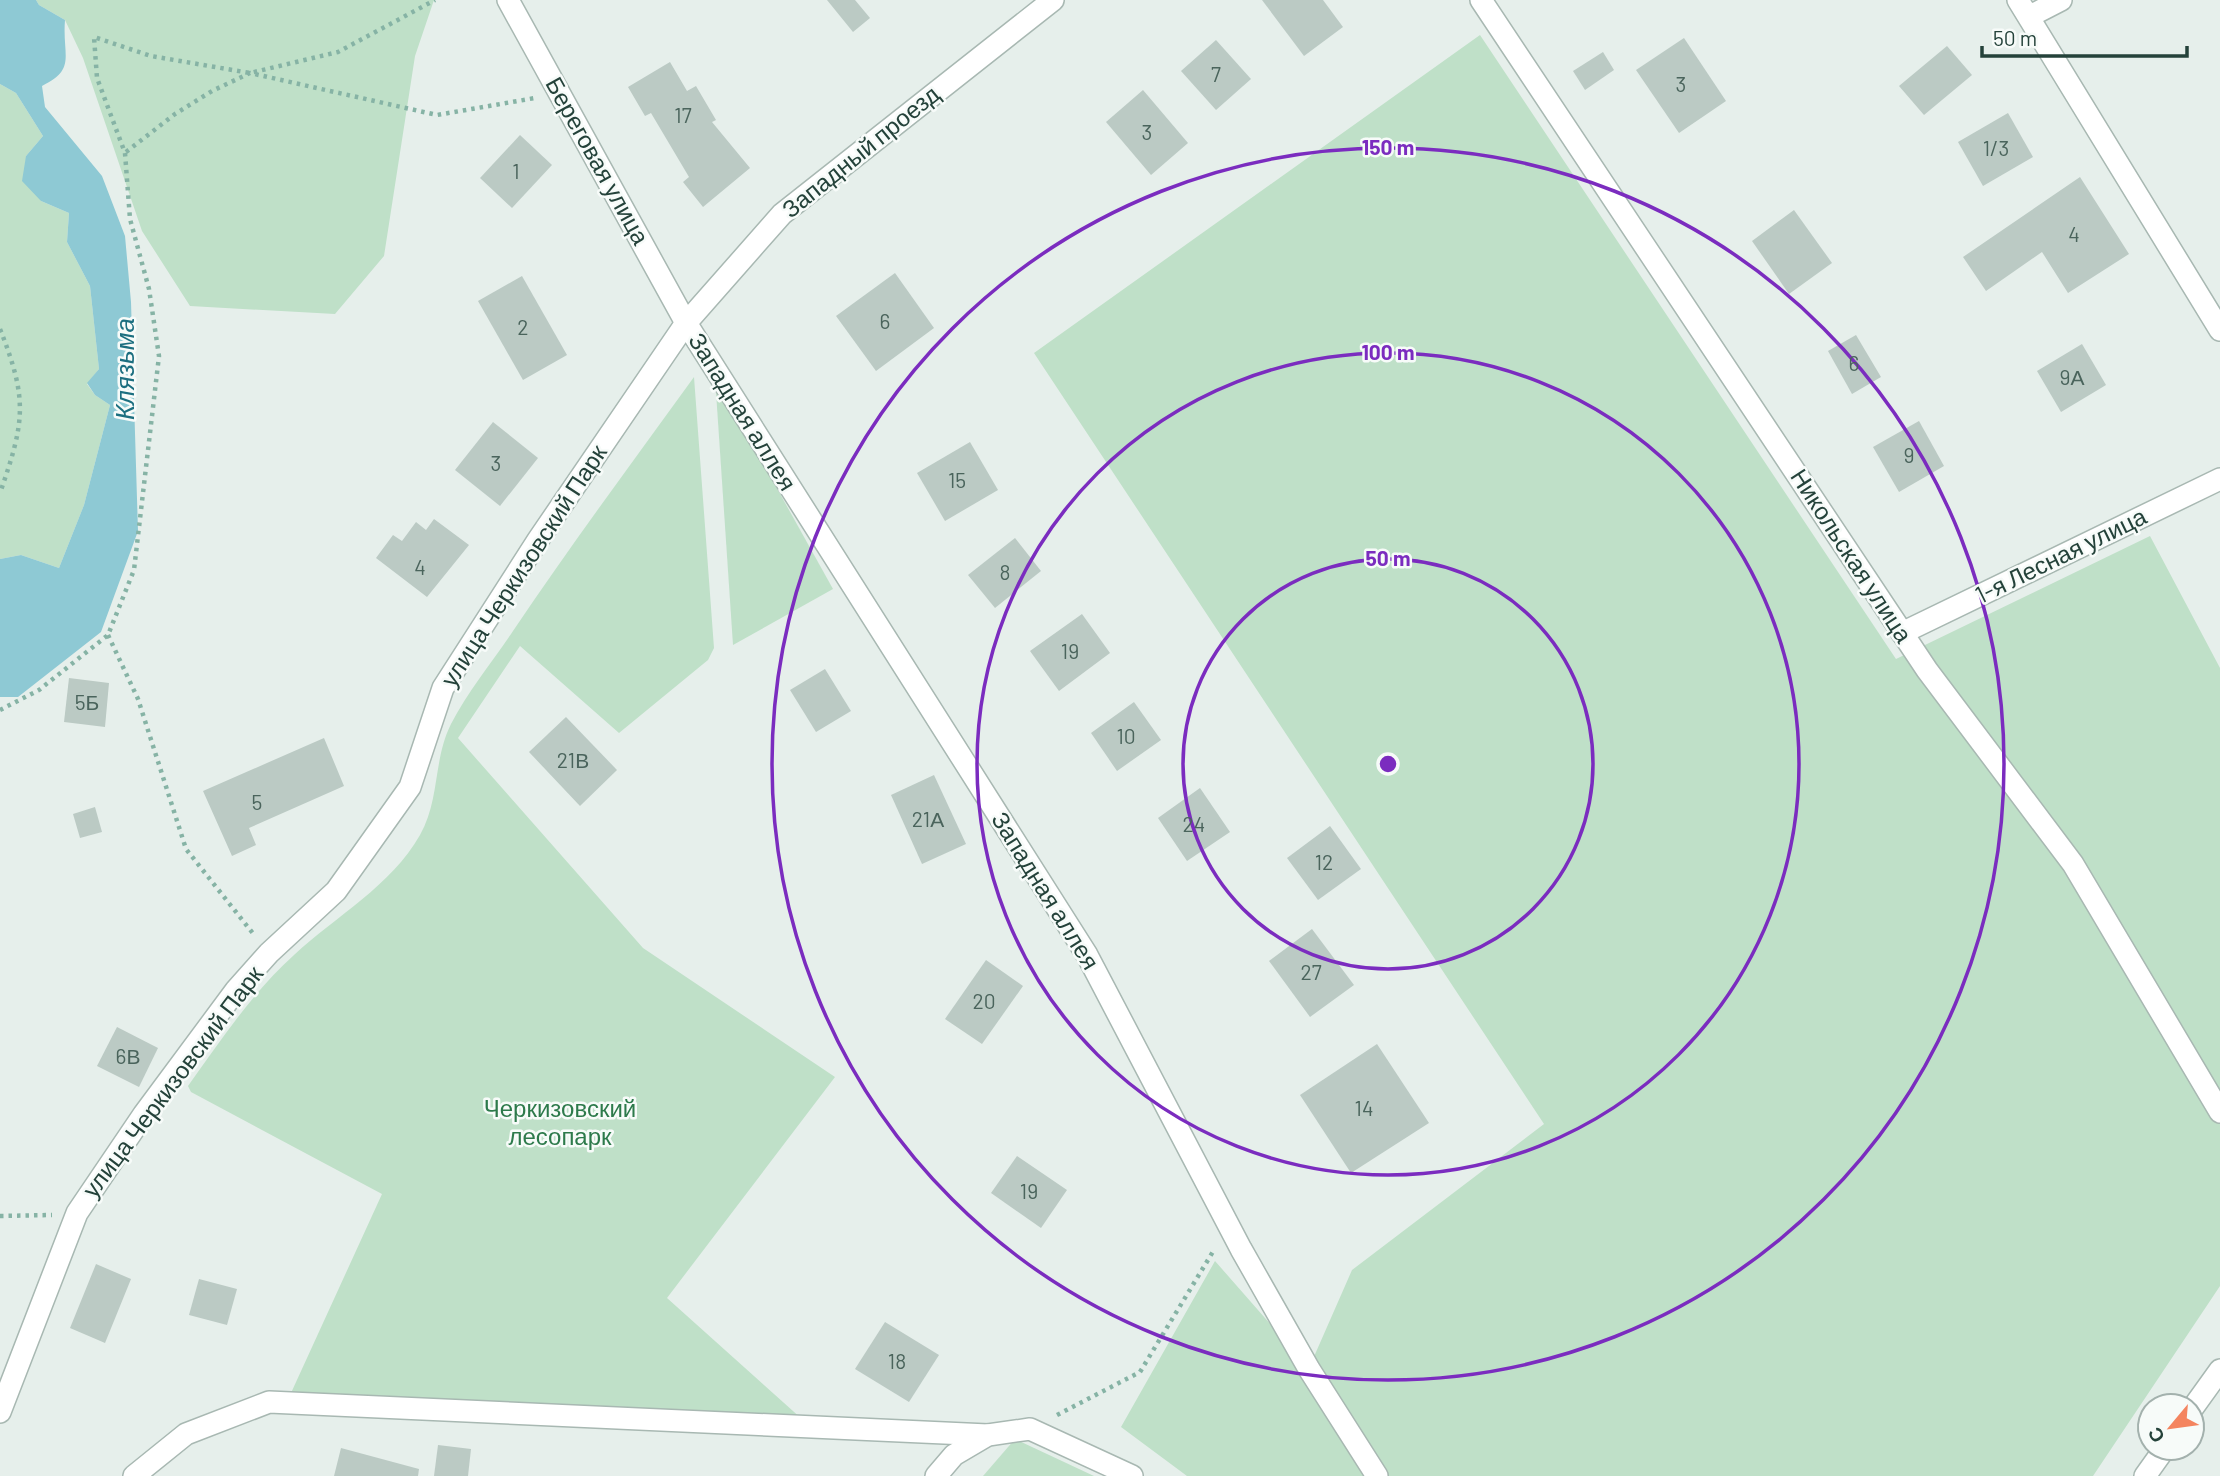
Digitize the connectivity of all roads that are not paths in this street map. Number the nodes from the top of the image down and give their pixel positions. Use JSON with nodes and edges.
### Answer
{"nodes":[{"id":1,"x":508,"y":0,"type":"edge"},
{"id":2,"x":1053,"y":0,"type":"edge"},
{"id":3,"x":1481,"y":0,"type":"edge"},
{"id":4,"x":2061,"y":0,"type":"edge"},
{"id":5,"x":2024,"y":8,"type":"edge"},
{"id":6,"x":685,"y":323,"type":"junction"},
{"id":7,"x":2220,"y":330,"type":"edge"},
{"id":8,"x":2220,"y":479,"type":"edge"},
{"id":9,"x":1902,"y":633,"type":"junction"},
{"id":10,"x":2220,"y":1112,"type":"edge"},
{"id":11,"x":2220,"y":1370,"type":"edge"},
{"id":12,"x":2204,"y":1392,"type":"edge"},
{"id":13,"x":0,"y":1412,"type":"edge"},
{"id":14,"x":988,"y":1435,"type":"junction"},
{"id":15,"x":134,"y":1476,"type":"edge"},
{"id":16,"x":936,"y":1476,"type":"edge"},
{"id":17,"x":1132,"y":1476,"type":"edge"},
{"id":18,"x":1377,"y":1476,"type":"edge"}],
"edges":[{"from":1,"to":6,"type":"street","name":"Береговая улица"},
{"from":2,"to":6,"type":"street","name":"Западный проезд"},
{"from":3,"to":9,"type":"street","name":"Никольская улица"},
{"from":4,"to":5,"type":"street"},
{"from":5,"to":7,"type":"street"},
{"from":6,"to":13,"type":"street","name":"улица Черкизовский Парк"},
{"from":6,"to":18,"type":"street","name":"Западная аллея"},
{"from":8,"to":9,"type":"street","name":"1-я Лесная улица"},
{"from":9,"to":10,"type":"street","name":"Никольская улица"},
{"from":11,"to":12,"type":"street"},
{"from":14,"to":15,"type":"street"},
{"from":14,"to":16,"type":"street"},
{"from":14,"to":17,"type":"street"}]}
